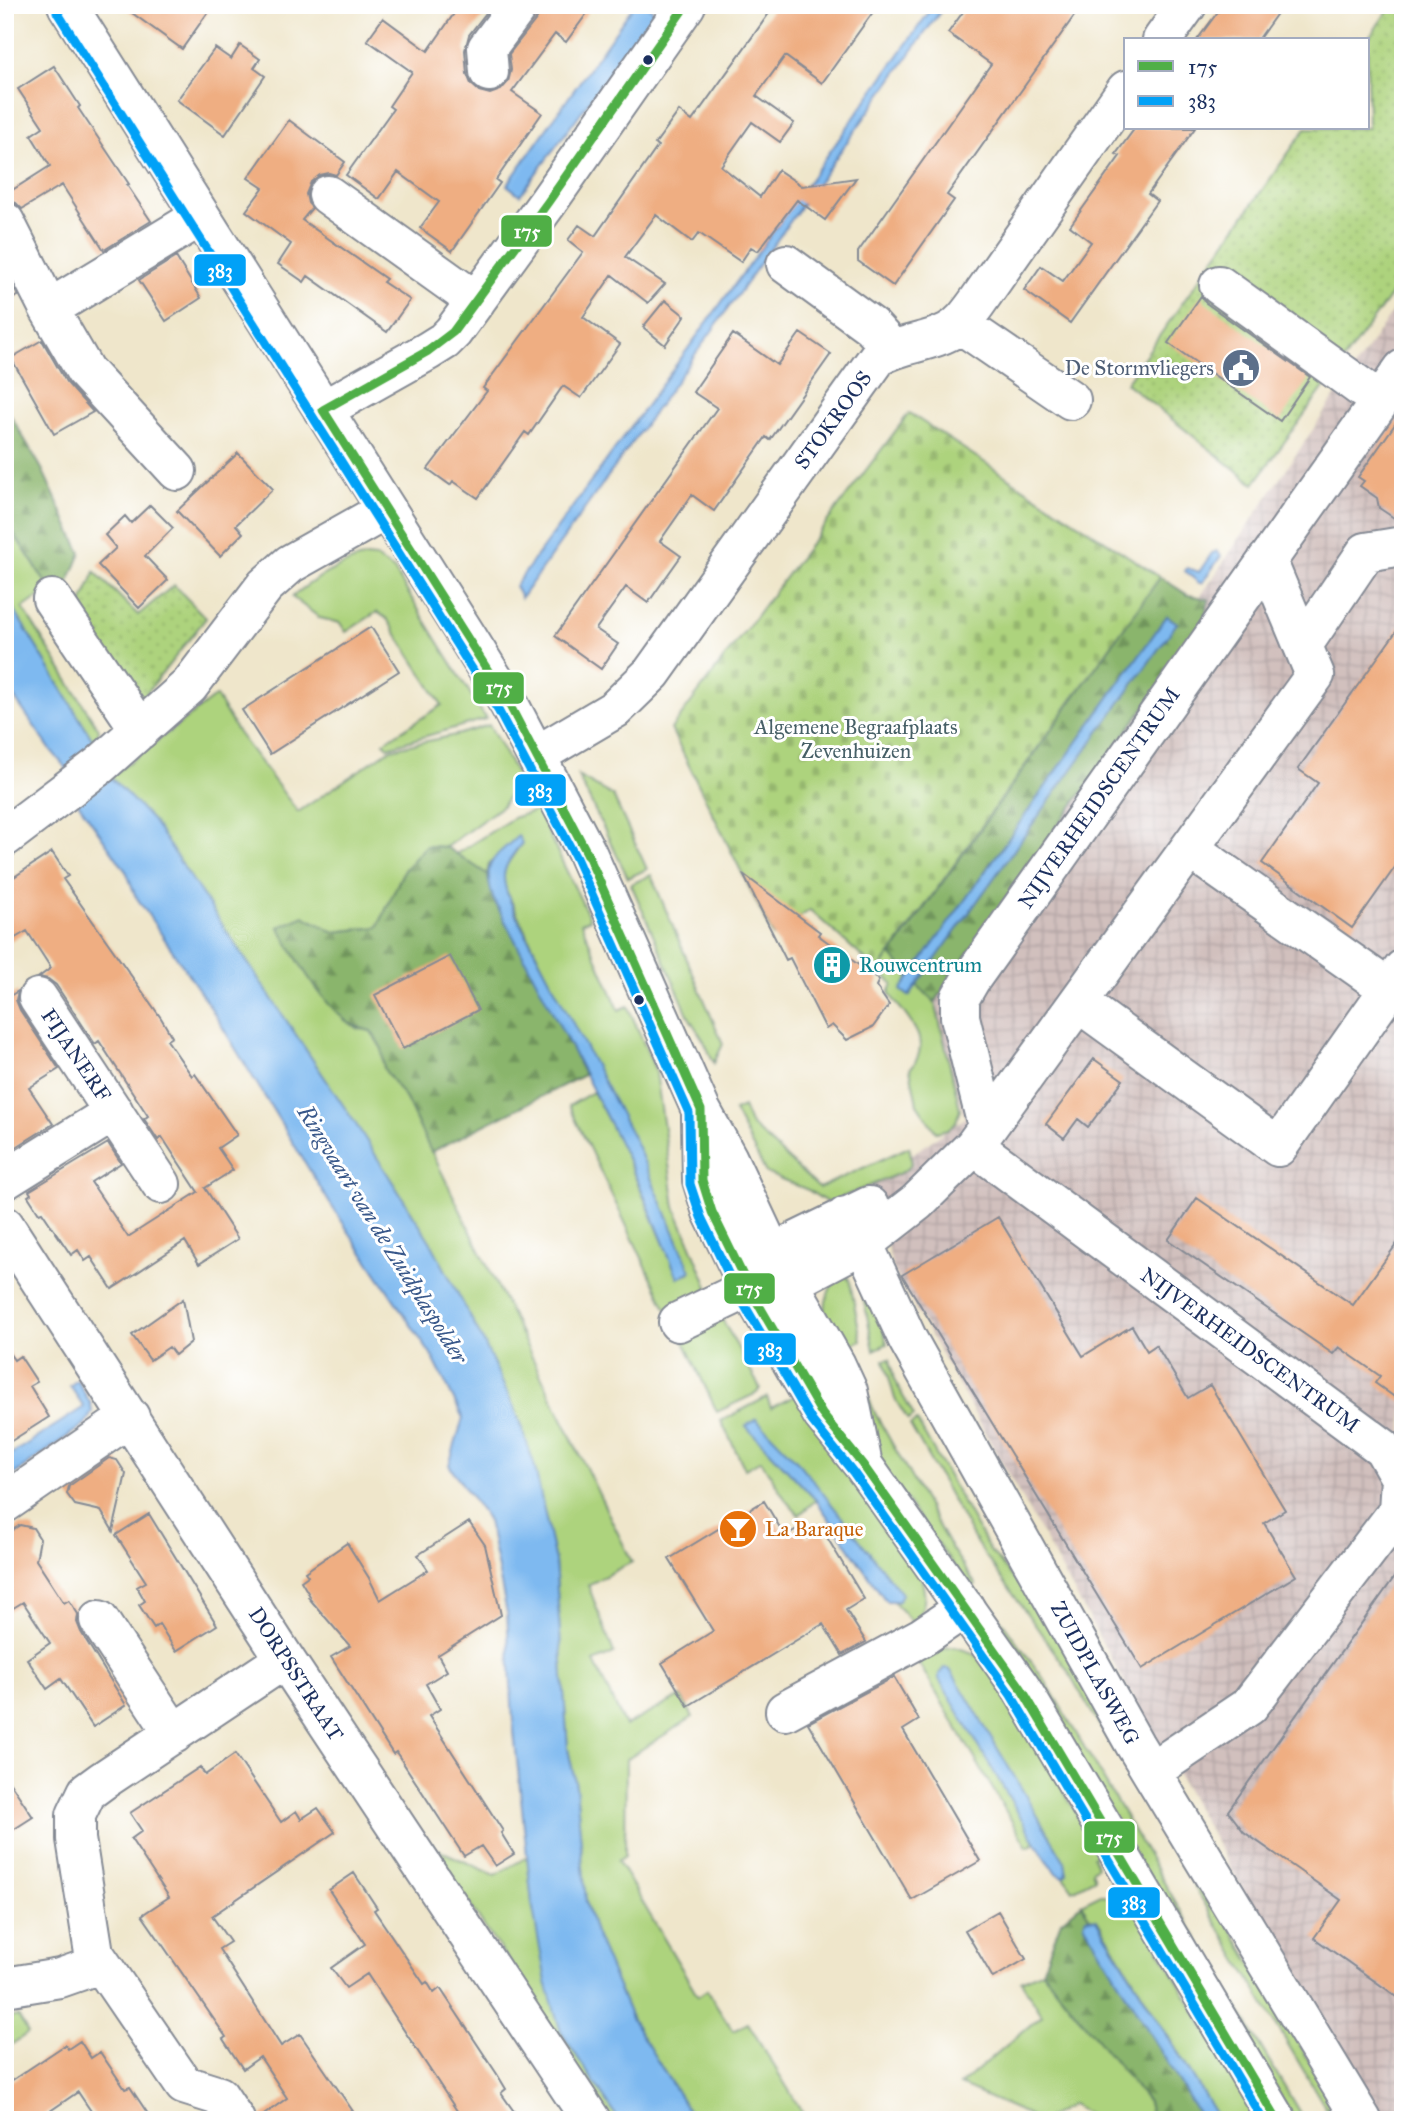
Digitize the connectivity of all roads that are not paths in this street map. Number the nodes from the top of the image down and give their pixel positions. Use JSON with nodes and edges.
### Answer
{"nodes":[{"id":1,"x":67,"y":5,"type":"edge"},
{"id":2,"x":519,"y":5,"type":"edge"},
{"id":3,"x":686,"y":5,"type":"edge"},
{"id":4,"x":1187,"y":5,"type":"edge"},
{"id":5,"x":1163,"y":38,"type":"edge"},
{"id":6,"x":489,"y":72,"type":"dead end"},
{"id":7,"x":1124,"y":93,"type":"edge"},
{"id":8,"x":328,"y":195,"type":"dead end"},
{"id":9,"x":200,"y":217,"type":"junction"},
{"id":10,"x":5,"y":222,"type":"edge"},
{"id":11,"x":786,"y":264,"type":"dead end"},
{"id":12,"x":1219,"y":285,"type":"dead end"},
{"id":13,"x":476,"y":301,"type":"junction"},
{"id":14,"x":49,"y":309,"type":"junction"},
{"id":15,"x":960,"y":324,"type":"junction"},
{"id":16,"x":891,"y":348,"type":"junction"},
{"id":17,"x":1403,"y":369,"type":"edge"},
{"id":18,"x":1071,"y":400,"type":"dead end"},
{"id":19,"x":1380,"y":401,"type":"junction"},
{"id":20,"x":323,"y":411,"type":"junction"},
{"id":21,"x":177,"y":471,"type":"dead end"},
{"id":22,"x":386,"y":510,"type":"junction"},
{"id":23,"x":1403,"y":546,"type":"edge"},
{"id":24,"x":1267,"y":560,"type":"junction"},
{"id":25,"x":52,"y":599,"type":"dead end"},
{"id":26,"x":1303,"y":645,"type":"junction"},
{"id":27,"x":139,"y":730,"type":"junction"},
{"id":28,"x":537,"y":755,"type":"junction"},
{"id":29,"x":5,"y":837,"type":"edge"},
{"id":30,"x":1190,"y":849,"type":"junction"},
{"id":31,"x":1396,"y":979,"type":"edge"},
{"id":32,"x":38,"y":998,"type":"dead end"},
{"id":33,"x":1079,"y":1003,"type":"junction"},
{"id":34,"x":701,"y":1110,"type":"junction"},
{"id":35,"x":114,"y":1112,"type":"junction"},
{"id":36,"x":971,"y":1147,"type":"junction"},
{"id":37,"x":5,"y":1180,"type":"edge"},
{"id":38,"x":161,"y":1184,"type":"dead end"},
{"id":39,"x":5,"y":1226,"type":"edge"},
{"id":40,"x":854,"y":1230,"type":"junction"},
{"id":41,"x":781,"y":1268,"type":"junction"},
{"id":42,"x":749,"y":1288,"type":"junction"},
{"id":43,"x":678,"y":1322,"type":"dead end"},
{"id":44,"x":130,"y":1417,"type":"junction"},
{"id":45,"x":863,"y":1465,"type":"junction"},
{"id":46,"x":5,"y":1503,"type":"edge"},
{"id":47,"x":964,"y":1608,"type":"junction"},
{"id":48,"x":99,"y":1620,"type":"dead end"},
{"id":49,"x":285,"y":1659,"type":"junction"},
{"id":50,"x":785,"y":1711,"type":"dead end"},
{"id":51,"x":174,"y":1734,"type":"junction"},
{"id":52,"x":1152,"y":1771,"type":"junction"},
{"id":53,"x":100,"y":1964,"type":"junction"},
{"id":54,"x":5,"y":1987,"type":"edge"},
{"id":55,"x":236,"y":2120,"type":"edge"},
{"id":56,"x":591,"y":2120,"type":"edge"},
{"id":57,"x":1277,"y":2120,"type":"edge"},
{"id":58,"x":1362,"y":2120,"type":"edge"}],
"edges":[{"from":1,"to":9,"type":"street"},
{"from":2,"to":6,"type":"street"},
{"from":3,"to":13,"type":"street"},
{"from":4,"to":5,"type":"street"},
{"from":7,"to":15,"type":"street"},
{"from":8,"to":13,"type":"street"},
{"from":9,"to":14,"type":"street"},
{"from":9,"to":20,"type":"street"},
{"from":10,"to":14,"type":"street"},
{"from":11,"to":16,"type":"street"},
{"from":12,"to":19,"type":"street"},
{"from":13,"to":20,"type":"street"},
{"from":14,"to":21,"type":"street"},
{"from":15,"to":16,"type":"street"},
{"from":15,"to":18,"type":"street"},
{"from":16,"to":28,"type":"street","name":"STOKROOS"},
{"from":17,"to":19,"type":"street","name":"NIJVERHEIDSCENTRUM"},
{"from":19,"to":24,"type":"street","name":"NIJVERHEIDSCENTRUM"},
{"from":20,"to":22,"type":"street"},
{"from":22,"to":27,"type":"street"},
{"from":22,"to":28,"type":"street"},
{"from":23,"to":26,"type":"street"},
{"from":24,"to":26,"type":"street"},
{"from":24,"to":36,"type":"street","name":"NIJVERHEIDSCENTRUM"},
{"from":25,"to":27,"type":"street"},
{"from":26,"to":30,"type":"street"},
{"from":27,"to":29,"type":"street"},
{"from":28,"to":34,"type":"street"},
{"from":30,"to":31,"type":"street"},
{"from":30,"to":33,"type":"street"},
{"from":31,"to":33,"type":"street"},
{"from":32,"to":35,"type":"street","name":"FIJANERF"},
{"from":33,"to":36,"type":"street"},
{"from":34,"to":41,"type":"street"},
{"from":34,"to":42,"type":"street"},
{"from":35,"to":37,"type":"street","name":"FIJANERF"},
{"from":35,"to":38,"type":"street","name":"FIJANERF"},
{"from":36,"to":40,"type":"street"},
{"from":36,"to":52,"type":"street","name":"NIJVERHEIDSCENTRUM"},
{"from":39,"to":44,"type":"street","name":"DORPSSTRAAT"},
{"from":40,"to":41,"type":"street"},
{"from":40,"to":52,"type":"street","name":"ZUIDPLASWEG"},
{"from":41,"to":42,"type":"street"},
{"from":41,"to":45,"type":"street"},
{"from":42,"to":43,"type":"street"},
{"from":42,"to":45,"type":"street"},
{"from":44,"to":46,"type":"street"},
{"from":44,"to":49,"type":"street","name":"DORPSSTRAAT"},
{"from":45,"to":47,"type":"street"},
{"from":47,"to":50,"type":"street"},
{"from":47,"to":57,"type":"street"},
{"from":48,"to":51,"type":"street"},
{"from":49,"to":51,"type":"street"},
{"from":49,"to":56,"type":"street","name":"DORPSSTRAAT"},
{"from":51,"to":53,"type":"street"},
{"from":52,"to":58,"type":"street","name":"ZUIDPLASWEG"},
{"from":53,"to":54,"type":"street"},
{"from":53,"to":55,"type":"street"}]}
